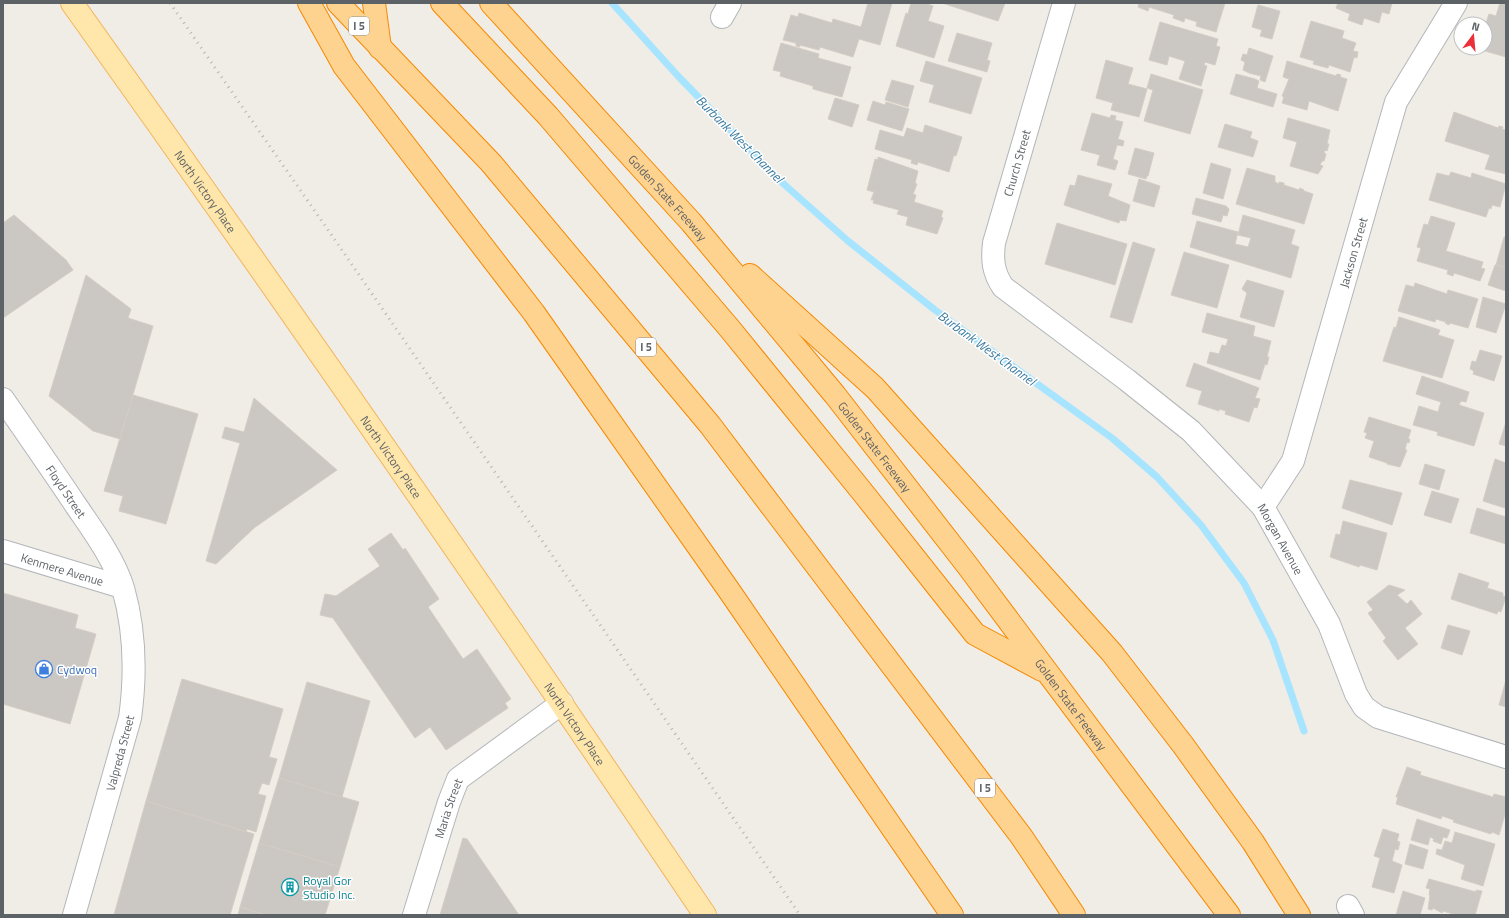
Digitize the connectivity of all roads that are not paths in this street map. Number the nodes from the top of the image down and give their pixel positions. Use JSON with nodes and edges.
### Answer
{"nodes":[{"id":1,"x":72,"y":3,"type":"edge"},
{"id":2,"x":309,"y":3,"type":"edge"},
{"id":3,"x":338,"y":3,"type":"edge"},
{"id":4,"x":374,"y":3,"type":"edge"},
{"id":5,"x":442,"y":3,"type":"edge"},
{"id":6,"x":490,"y":3,"type":"edge"},
{"id":7,"x":1064,"y":3,"type":"edge"},
{"id":8,"x":1456,"y":3,"type":"edge"},
{"id":9,"x":380,"y":48,"type":"junction"},
{"id":10,"x":691,"y":222,"type":"junction"},
{"id":11,"x":1033,"y":309,"type":"joint"},
{"id":12,"x":3,"y":399,"type":"edge"},
{"id":13,"x":1263,"y":507,"type":"junction"},
{"id":14,"x":3,"y":551,"type":"edge"},
{"id":15,"x":122,"y":587,"type":"junction"},
{"id":16,"x":1048,"y":673,"type":"junction"},
{"id":17,"x":562,"y":703,"type":"junction"},
{"id":18,"x":1506,"y":757,"type":"edge"},
{"id":19,"x":74,"y":915,"type":"edge"},
{"id":20,"x":414,"y":915,"type":"edge"},
{"id":21,"x":705,"y":915,"type":"edge"},
{"id":22,"x":952,"y":915,"type":"edge"},
{"id":23,"x":1074,"y":915,"type":"edge"},
{"id":24,"x":1228,"y":915,"type":"edge"},
{"id":25,"x":1299,"y":915,"type":"edge"}],
"edges":[{"from":1,"to":17,"type":"main road","name":"North Victory Place"},
{"from":2,"to":22,"type":"highway"},
{"from":3,"to":9,"type":"highway","number":"I 5"},
{"from":4,"to":9,"type":"highway"},
{"from":5,"to":16,"type":"highway"},
{"from":6,"to":10,"type":"highway","name":"Golden State Freeway"},
{"from":7,"to":11,"type":"street","name":"Church Street"},
{"from":8,"to":13,"type":"street","name":"Jackson Street"},
{"from":9,"to":23,"type":"highway","number":"I 5"},
{"from":10,"to":16,"type":"highway","name":"Golden State Freeway"},
{"from":10,"to":25,"type":"highway"},
{"from":11,"to":13,"type":"street","name":"Morgan Avenue"},
{"from":12,"to":15,"type":"street","name":"Floyd Street"},
{"from":13,"to":18,"type":"street","name":"Morgan Avenue"},
{"from":14,"to":15,"type":"street","name":"Kenmere Avenue"},
{"from":15,"to":19,"type":"street","name":"Valpreda Street"},
{"from":16,"to":24,"type":"highway","name":"Golden State Freeway"},
{"from":17,"to":20,"type":"street","name":"Maria Street"},
{"from":17,"to":21,"type":"main road","name":"North Victory Place"}]}
